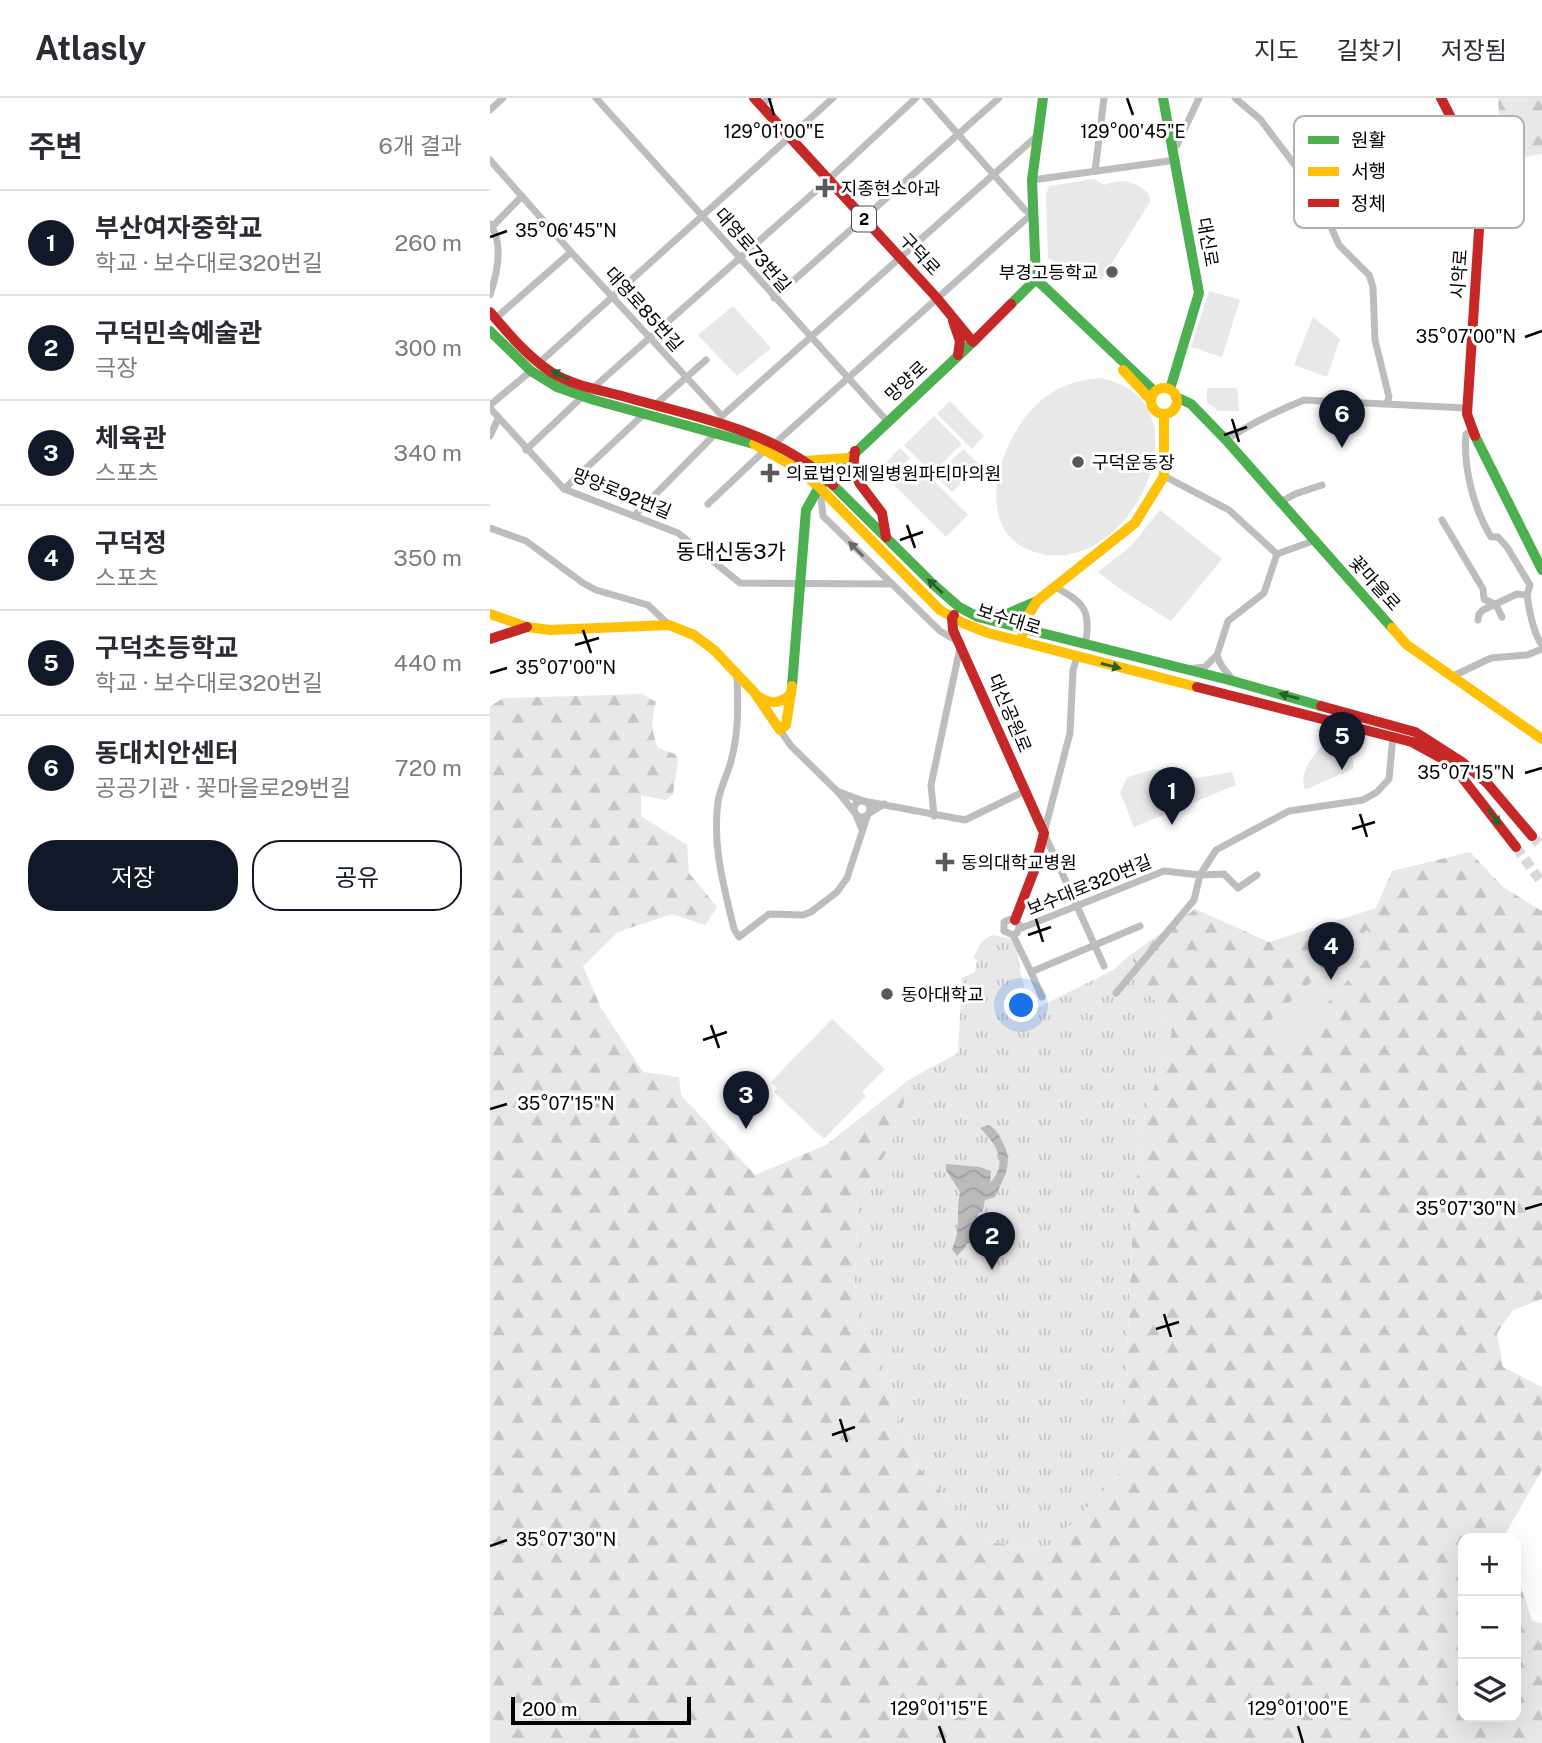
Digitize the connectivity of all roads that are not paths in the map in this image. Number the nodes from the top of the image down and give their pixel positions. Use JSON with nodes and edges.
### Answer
{"nodes":[{"id":1,"x":503,"y":98,"type":"edge"},
{"id":2,"x":596,"y":98,"type":"edge"},
{"id":3,"x":833,"y":98,"type":"edge"},
{"id":4,"x":916,"y":98,"type":"edge"},
{"id":5,"x":926,"y":98,"type":"edge"},
{"id":6,"x":999,"y":98,"type":"edge"},
{"id":7,"x":1043,"y":98,"type":"edge"},
{"id":8,"x":1104,"y":98,"type":"edge"},
{"id":9,"x":1163,"y":98,"type":"edge"},
{"id":10,"x":1199,"y":98,"type":"edge"},
{"id":11,"x":1235,"y":98,"type":"edge"},
{"id":12,"x":1242,"y":98,"type":"edge"},
{"id":13,"x":1441,"y":98,"type":"edge"},
{"id":14,"x":761,"y":101,"type":"edge"},
{"id":15,"x":490,"y":110,"type":"edge"},
{"id":16,"x":1248,"y":110,"type":"junction"},
{"id":17,"x":1450,"y":116,"type":"edge"},
{"id":18,"x":958,"y":135,"type":"junction"},
{"id":19,"x":1038,"y":135,"type":"junction"},
{"id":20,"x":790,"y":138,"type":"junction"},
{"id":21,"x":1173,"y":147,"type":"junction"},
{"id":22,"x":1176,"y":160,"type":"junction"},
{"id":23,"x":491,"y":163,"type":"edge"},
{"id":24,"x":1294,"y":164,"type":"edge"},
{"id":25,"x":1095,"y":171,"type":"junction"},
{"id":26,"x":992,"y":174,"type":"junction"},
{"id":27,"x":828,"y":180,"type":"junction"},
{"id":28,"x":1032,"y":180,"type":"junction"},
{"id":29,"x":522,"y":196,"type":"junction"},
{"id":30,"x":702,"y":215,"type":"junction"},
{"id":31,"x":1033,"y":215,"type":"junction"},
{"id":32,"x":863,"y":218,"type":"junction"},
{"id":33,"x":491,"y":226,"type":"edge"},
{"id":34,"x":1331,"y":228,"type":"edge"},
{"id":35,"x":1479,"y":228,"type":"edge"},
{"id":36,"x":571,"y":252,"type":"junction"},
{"id":37,"x":739,"y":257,"type":"junction"},
{"id":38,"x":900,"y":258,"type":"junction"},
{"id":39,"x":1037,"y":279,"type":"junction"},
{"id":40,"x":490,"y":295,"type":"edge"},
{"id":41,"x":612,"y":297,"type":"junction"},
{"id":42,"x":936,"y":297,"type":"junction"},
{"id":43,"x":774,"y":298,"type":"junction"},
{"id":44,"x":948,"y":312,"type":"junction"},
{"id":45,"x":492,"y":318,"type":"edge"},
{"id":46,"x":490,"y":331,"type":"edge"},
{"id":47,"x":811,"y":336,"type":"junction"},
{"id":48,"x":649,"y":338,"type":"junction"},
{"id":49,"x":973,"y":342,"type":"junction"},
{"id":50,"x":958,"y":356,"type":"junction"},
{"id":51,"x":706,"y":360,"type":"dead end"},
{"id":52,"x":535,"y":367,"type":"junction"},
{"id":53,"x":848,"y":377,"type":"junction"},
{"id":54,"x":686,"y":378,"type":"junction"},
{"id":55,"x":593,"y":388,"type":"junction"},
{"id":56,"x":1152,"y":395,"type":"junction"},
{"id":57,"x":583,"y":396,"type":"junction"},
{"id":58,"x":1174,"y":398,"type":"junction"},
{"id":59,"x":1387,"y":403,"type":"junction"},
{"id":60,"x":655,"y":405,"type":"junction"},
{"id":61,"x":490,"y":407,"type":"edge"},
{"id":62,"x":1466,"y":408,"type":"junction"},
{"id":63,"x":645,"y":413,"type":"junction"},
{"id":64,"x":1160,"y":413,"type":"junction"},
{"id":65,"x":498,"y":419,"type":"junction"},
{"id":66,"x":888,"y":422,"type":"junction"},
{"id":67,"x":716,"y":424,"type":"junction"},
{"id":68,"x":1473,"y":430,"type":"junction"},
{"id":69,"x":490,"y":436,"type":"edge"},
{"id":70,"x":1226,"y":440,"type":"junction"},
{"id":71,"x":769,"y":448,"type":"junction"},
{"id":72,"x":526,"y":450,"type":"junction"},
{"id":73,"x":851,"y":455,"type":"junction"},
{"id":74,"x":803,"y":461,"type":"junction"},
{"id":75,"x":1164,"y":476,"type":"junction"},
{"id":76,"x":823,"y":483,"type":"junction"},
{"id":77,"x":1322,"y":485,"type":"dead end"},
{"id":78,"x":564,"y":489,"type":"junction"},
{"id":79,"x":1279,"y":503,"type":"junction"},
{"id":80,"x":708,"y":504,"type":"dead end"},
{"id":81,"x":634,"y":516,"type":"junction"},
{"id":82,"x":1442,"y":520,"type":"dead end"},
{"id":83,"x":490,"y":528,"type":"edge"},
{"id":84,"x":1488,"y":531,"type":"junction"},
{"id":85,"x":886,"y":537,"type":"junction"},
{"id":86,"x":1313,"y":541,"type":"junction"},
{"id":87,"x":1489,"y":542,"type":"dead end"},
{"id":88,"x":1277,"y":554,"type":"junction"},
{"id":89,"x":1542,"y":570,"type":"edge"},
{"id":90,"x":800,"y":584,"type":"junction"},
{"id":91,"x":892,"y":584,"type":"junction"},
{"id":92,"x":1055,"y":587,"type":"junction"},
{"id":93,"x":1527,"y":596,"type":"junction"},
{"id":94,"x":1037,"y":601,"type":"junction"},
{"id":95,"x":1496,"y":605,"type":"junction"},
{"id":96,"x":959,"y":607,"type":"junction"},
{"id":97,"x":490,"y":614,"type":"edge"},
{"id":98,"x":978,"y":617,"type":"junction"},
{"id":99,"x":1502,"y":617,"type":"dead end"},
{"id":100,"x":952,"y":618,"type":"junction"},
{"id":101,"x":1478,"y":620,"type":"dead end"},
{"id":102,"x":669,"y":625,"type":"junction"},
{"id":103,"x":527,"y":626,"type":"junction"},
{"id":104,"x":1024,"y":629,"type":"junction"},
{"id":105,"x":490,"y":639,"type":"edge"},
{"id":106,"x":1021,"y":642,"type":"junction"},
{"id":107,"x":961,"y":643,"type":"junction"},
{"id":108,"x":1085,"y":645,"type":"junction"},
{"id":109,"x":1542,"y":647,"type":"edge"},
{"id":110,"x":1217,"y":655,"type":"junction"},
{"id":111,"x":1077,"y":657,"type":"junction"},
{"id":112,"x":1183,"y":670,"type":"junction"},
{"id":113,"x":736,"y":672,"type":"junction"},
{"id":114,"x":1453,"y":676,"type":"junction"},
{"id":115,"x":1234,"y":681,"type":"junction"},
{"id":116,"x":754,"y":692,"type":"junction"},
{"id":117,"x":791,"y":694,"type":"junction"},
{"id":118,"x":779,"y":730,"type":"junction"},
{"id":119,"x":1393,"y":736,"type":"junction"},
{"id":120,"x":1542,"y":739,"type":"edge"},
{"id":121,"x":837,"y":791,"type":"junction"},
{"id":122,"x":1025,"y":791,"type":"junction"},
{"id":123,"x":863,"y":801,"type":"junction"},
{"id":124,"x":884,"y":804,"type":"junction"},
{"id":125,"x":855,"y":813,"type":"junction"},
{"id":126,"x":868,"y":814,"type":"junction"},
{"id":127,"x":934,"y":816,"type":"junction"},
{"id":128,"x":862,"y":829,"type":"junction"},
{"id":129,"x":1044,"y":833,"type":"junction"},
{"id":130,"x":1532,"y":836,"type":"tunnel mouth"},
{"id":131,"x":1516,"y":847,"type":"tunnel mouth"},
{"id":132,"x":1200,"y":875,"type":"junction"},
{"id":133,"x":1257,"y":875,"type":"dead end"},
{"id":134,"x":1076,"y":908,"type":"junction"},
{"id":135,"x":730,"y":913,"type":"junction"},
{"id":136,"x":1017,"y":924,"type":"junction"},
{"id":137,"x":754,"y":925,"type":"junction"},
{"id":138,"x":1140,"y":926,"type":"dead end"},
{"id":139,"x":1013,"y":935,"type":"junction"},
{"id":140,"x":1095,"y":945,"type":"junction"},
{"id":141,"x":1104,"y":966,"type":"dead end"},
{"id":142,"x":1031,"y":972,"type":"junction"},
{"id":143,"x":1116,"y":993,"type":"dead end"},
{"id":144,"x":1042,"y":997,"type":"dead end"}],
"edges":[{"from":1,"to":15,"type":"street"},
{"from":2,"to":30,"type":"street","name":"대영로73번길"},
{"from":3,"to":20,"type":"street"},
{"from":4,"to":27,"type":"street"},
{"from":5,"to":18,"type":"street"},
{"from":6,"to":18,"type":"street"},
{"from":7,"to":19,"type":"main road"},
{"from":8,"to":25,"type":"street"},
{"from":9,"to":21,"type":"main road","name":"대신로"},
{"from":10,"to":21,"type":"street"},
{"from":11,"to":16,"type":"street"},
{"from":12,"to":16,"type":"street"},
{"from":13,"to":17,"type":"main road","name":"시약로"},
{"from":14,"to":20,"type":"main road","name":"구덕로","number":"2"},
{"from":16,"to":24,"type":"street"},
{"from":18,"to":26,"type":"street"},
{"from":18,"to":32,"type":"street"},
{"from":19,"to":26,"type":"street"},
{"from":19,"to":28,"type":"main road"},
{"from":20,"to":27,"type":"main road","name":"구덕로","number":"2"},
{"from":20,"to":30,"type":"street"},
{"from":21,"to":22,"type":"main road","name":"대신로"},
{"from":22,"to":25,"type":"street"},
{"from":22,"to":58,"type":"main road","name":"대신로"},
{"from":23,"to":29,"type":"street","name":"대영로85번길"},
{"from":25,"to":28,"type":"street"},
{"from":26,"to":31,"type":"street"},
{"from":26,"to":38,"type":"street"},
{"from":27,"to":32,"type":"main road","name":"구덕로","number":"2"},
{"from":27,"to":37,"type":"street"},
{"from":28,"to":31,"type":"main road"},
{"from":29,"to":33,"type":"street"},
{"from":29,"to":36,"type":"street","name":"대영로85번길"},
{"from":30,"to":37,"type":"street","name":"대영로73번길"},
{"from":30,"to":41,"type":"street"},
{"from":31,"to":39,"type":"main road"},
{"from":31,"to":42,"type":"street"},
{"from":32,"to":38,"type":"main road","name":"구덕로","number":"2"},
{"from":32,"to":43,"type":"street"},
{"from":33,"to":40,"type":"street"},
{"from":34,"to":59,"type":"street"},
{"from":35,"to":62,"type":"main road","name":"시약로"},
{"from":36,"to":41,"type":"street","name":"대영로85번길"},
{"from":36,"to":45,"type":"street"},
{"from":37,"to":43,"type":"street","name":"대영로73번길"},
{"from":37,"to":48,"type":"street"},
{"from":38,"to":42,"type":"main road","name":"구덕로","number":"2"},
{"from":38,"to":47,"type":"street"},
{"from":39,"to":49,"type":"main road","name":"망양로"},
{"from":39,"to":56,"type":"main road"},
{"from":41,"to":48,"type":"street","name":"대영로85번길"},
{"from":41,"to":52,"type":"street"},
{"from":42,"to":44,"type":"main road","name":"구덕로","number":"2"},
{"from":42,"to":53,"type":"street"},
{"from":43,"to":47,"type":"street","name":"대영로73번길"},
{"from":44,"to":49,"type":"main road","name":"구덕로","number":"2"},
{"from":44,"to":50,"type":"main road"},
{"from":45,"to":52,"type":"main road","name":"보수대로"},
{"from":46,"to":52,"type":"main road","name":"보수대로"},
{"from":47,"to":53,"type":"street","name":"대영로73번길"},
{"from":47,"to":67,"type":"street"},
{"from":48,"to":54,"type":"street","name":"대영로85번길"},
{"from":48,"to":55,"type":"street"},
{"from":49,"to":50,"type":"main road","name":"망양로"},
{"from":50,"to":66,"type":"main road","name":"망양로"},
{"from":51,"to":54,"type":"street"},
{"from":55,"to":52,"type":"main road","name":"보수대로","one_way":true},
{"from":52,"to":57,"type":"main road","name":"보수대로"},
{"from":52,"to":61,"type":"street"},
{"from":53,"to":66,"type":"street","name":"대영로73번길"},
{"from":53,"to":71,"type":"street"},
{"from":54,"to":60,"type":"street"},
{"from":54,"to":67,"type":"street","name":"대영로85번길"},
{"from":55,"to":60,"type":"main road","name":"보수대로"},
{"from":56,"to":58,"type":"main road"},
{"from":56,"to":64,"type":"main road"},
{"from":57,"to":63,"type":"main road","name":"보수대로"},
{"from":57,"to":72,"type":"street"},
{"from":58,"to":64,"type":"main road"},
{"from":58,"to":70,"type":"main road","name":"꽃마을로"},
{"from":59,"to":62,"type":"street"},
{"from":59,"to":70,"type":"street"},
{"from":60,"to":67,"type":"main road","name":"보수대로"},
{"from":61,"to":65,"type":"street","name":"망양로92번길"},
{"from":62,"to":68,"type":"main road","name":"시약로"},
{"from":63,"to":67,"type":"main road","name":"보수대로"},
{"from":63,"to":78,"type":"street"},
{"from":64,"to":75,"type":"main road"},
{"from":65,"to":69,"type":"street"},
{"from":65,"to":72,"type":"street","name":"망양로92번길"},
{"from":66,"to":73,"type":"main road","name":"망양로"},
{"from":67,"to":71,"type":"main road","name":"보수대로"},
{"from":67,"to":81,"type":"street"},
{"from":68,"to":84,"type":"street"},
{"from":68,"to":89,"type":"main road","name":"시약로"},
{"from":70,"to":79,"type":"main road","name":"꽃마을로"},
{"from":71,"to":74,"type":"main road","name":"보수대로"},
{"from":71,"to":76,"type":"main road","name":"보수대로"},
{"from":71,"to":80,"type":"street"},
{"from":72,"to":78,"type":"street","name":"망양로92번길"},
{"from":73,"to":74,"type":"main road"},
{"from":73,"to":76,"type":"main road","name":"망양로"},
{"from":73,"to":85,"type":"main road"},
{"from":74,"to":76,"type":"main road","name":"보수대로"},
{"from":75,"to":88,"type":"street"},
{"from":75,"to":92,"type":"main road"},
{"from":76,"to":85,"type":"main road","name":"보수대로"},
{"from":76,"to":90,"type":"main road","name":"망양로"},
{"from":91,"to":76,"type":"street","one_way":true},
{"from":76,"to":100,"type":"main road","name":"보수대로"},
{"from":77,"to":79,"type":"street"},
{"from":78,"to":81,"type":"street","name":"망양로92번길"},
{"from":79,"to":86,"type":"main road","name":"꽃마을로"},
{"from":81,"to":90,"type":"street","name":"망양로92번길"},
{"from":82,"to":95,"type":"street"},
{"from":83,"to":102,"type":"street"},
{"from":84,"to":87,"type":"street"},
{"from":84,"to":93,"type":"street"},
{"from":96,"to":85,"type":"main road","name":"보수대로","one_way":true},
{"from":86,"to":88,"type":"street"},
{"from":86,"to":114,"type":"main road","name":"꽃마을로"},
{"from":88,"to":110,"type":"street"},
{"from":90,"to":91,"type":"street"},
{"from":90,"to":117,"type":"main road","name":"망양로"},
{"from":91,"to":107,"type":"street"},
{"from":92,"to":94,"type":"main road"},
{"from":92,"to":108,"type":"street"},
{"from":93,"to":95,"type":"street"},
{"from":93,"to":109,"type":"street"},
{"from":94,"to":98,"type":"main road"},
{"from":94,"to":104,"type":"main road"},
{"from":95,"to":99,"type":"street"},
{"from":95,"to":101,"type":"street"},
{"from":96,"to":98,"type":"main road","name":"보수대로"},
{"from":96,"to":100,"type":"main road"},
{"from":97,"to":103,"type":"main road"},
{"from":98,"to":104,"type":"main road","name":"보수대로"},
{"from":100,"to":106,"type":"main road","name":"보수대로"},
{"from":100,"to":107,"type":"main road","name":"대신공원로"},
{"from":102,"to":103,"type":"main road"},
{"from":102,"to":113,"type":"main road"},
{"from":103,"to":105,"type":"main road"},
{"from":104,"to":106,"type":"main road"},
{"from":104,"to":108,"type":"main road","name":"보수대로"},
{"from":106,"to":111,"type":"main road","name":"보수대로"},
{"from":107,"to":122,"type":"main road","name":"대신공원로"},
{"from":107,"to":127,"type":"street"},
{"from":108,"to":112,"type":"main road","name":"보수대로"},
{"from":109,"to":114,"type":"street"},
{"from":110,"to":112,"type":"street"},
{"from":110,"to":115,"type":"street"},
{"from":111,"to":119,"type":"main road","name":"보수대로","one_way":true},
{"from":111,"to":129,"type":"street"},
{"from":112,"to":115,"type":"main road","name":"보수대로"},
{"from":113,"to":116,"type":"main road"},
{"from":113,"to":135,"type":"street"},
{"from":114,"to":120,"type":"main road","name":"꽃마을로"},
{"from":130,"to":115,"type":"main road","name":"보수대로","one_way":true},
{"from":116,"to":117,"type":"main road"},
{"from":116,"to":118,"type":"main road"},
{"from":117,"to":118,"type":"main road","name":"망양로"},
{"from":118,"to":121,"type":"street"},
{"from":119,"to":131,"type":"main road","name":"보수대로","one_way":true},
{"from":119,"to":132,"type":"street"},
{"from":121,"to":123,"type":"street"},
{"from":121,"to":125,"type":"street"},
{"from":122,"to":127,"type":"street"},
{"from":122,"to":129,"type":"main road","name":"대신공원로"},
{"from":123,"to":124,"type":"street"},
{"from":123,"to":125,"type":"street"},
{"from":123,"to":126,"type":"street"},
{"from":124,"to":126,"type":"street"},
{"from":124,"to":127,"type":"street"},
{"from":125,"to":126,"type":"street"},
{"from":125,"to":128,"type":"street"},
{"from":126,"to":128,"type":"street"},
{"from":128,"to":137,"type":"street"},
{"from":129,"to":134,"type":"street","name":"대신공원로"},
{"from":129,"to":136,"type":"main road"},
{"from":132,"to":133,"type":"street","name":"보수대로320번길"},
{"from":132,"to":134,"type":"street","name":"보수대로320번길"},
{"from":132,"to":143,"type":"street"},
{"from":134,"to":136,"type":"street","name":"보수대로320번길"},
{"from":134,"to":140,"type":"street","name":"대신공원로"},
{"from":135,"to":137,"type":"street"},
{"from":135,"to":137,"type":"street"},
{"from":136,"to":139,"type":"street"},
{"from":136,"to":139,"type":"street"},
{"from":138,"to":140,"type":"street"},
{"from":139,"to":142,"type":"street"},
{"from":140,"to":141,"type":"street","name":"대신공원로"},
{"from":140,"to":142,"type":"street"},
{"from":142,"to":144,"type":"street"}]}
